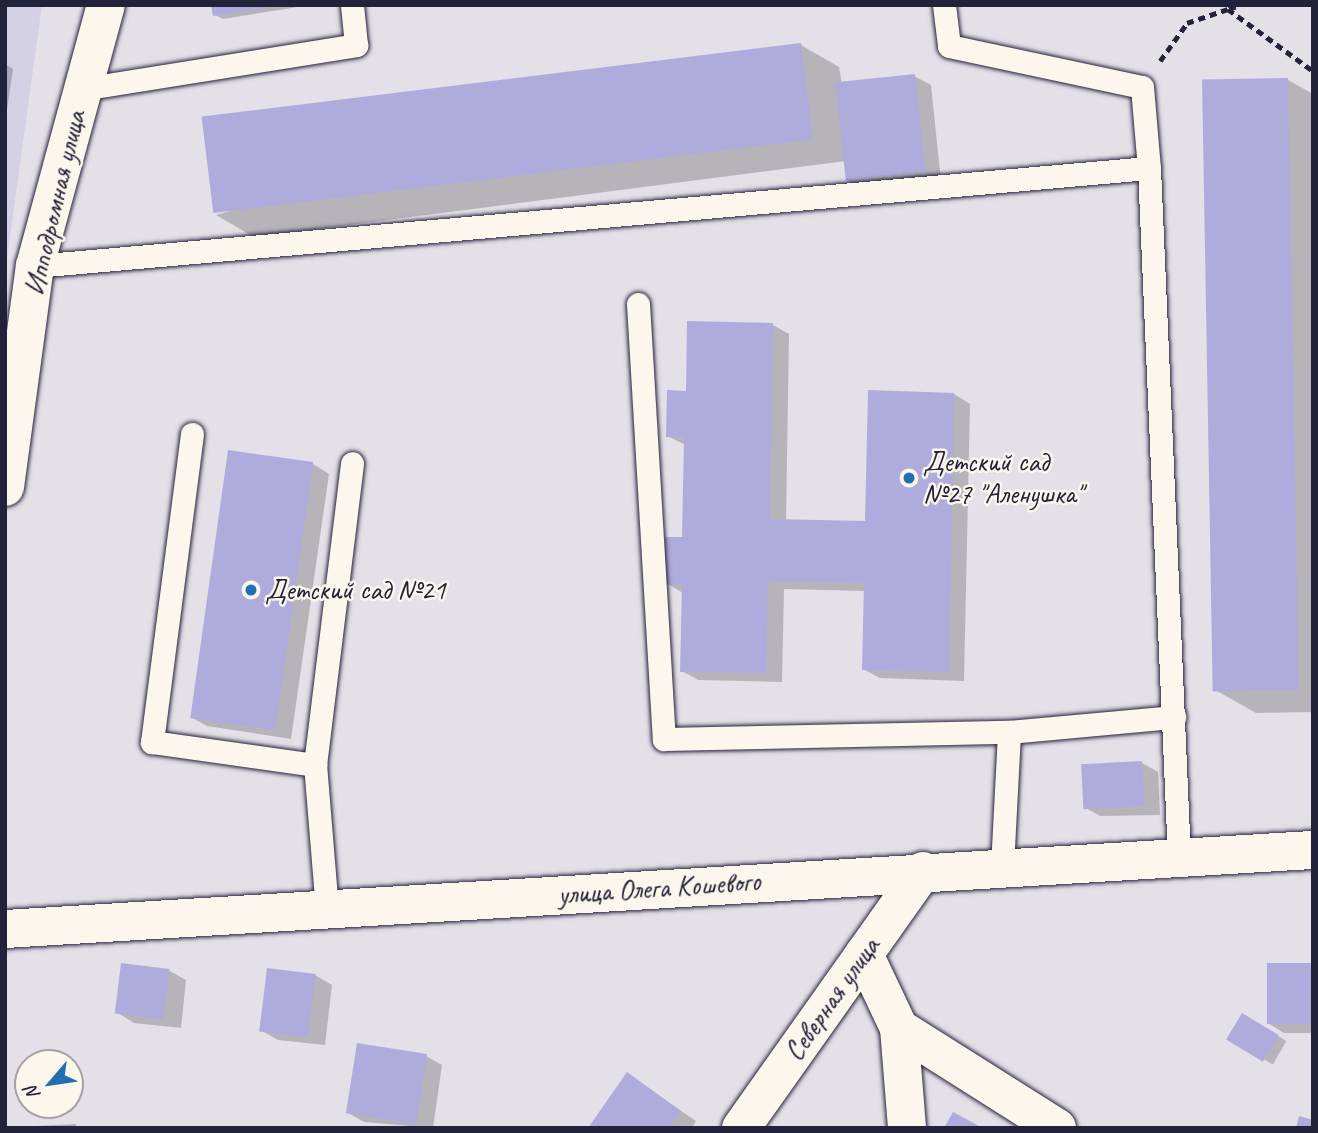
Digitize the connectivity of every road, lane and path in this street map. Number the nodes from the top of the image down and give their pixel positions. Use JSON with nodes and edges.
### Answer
{"nodes":[{"id":1,"x":106,"y":5,"type":"edge"},
{"id":2,"x":352,"y":5,"type":"edge"},
{"id":3,"x":944,"y":5,"type":"edge"},
{"id":4,"x":1239,"y":5,"type":"edge"},
{"id":5,"x":1228,"y":9,"type":"junction"},
{"id":6,"x":1313,"y":71,"type":"edge"},
{"id":7,"x":1142,"y":87,"type":"junction"},
{"id":8,"x":82,"y":89,"type":"junction"},
{"id":9,"x":1149,"y":168,"type":"junction"},
{"id":10,"x":35,"y":266,"type":"junction"},
{"id":11,"x":638,"y":304,"type":"dead end"},
{"id":12,"x":192,"y":434,"type":"dead end"},
{"id":13,"x":352,"y":463,"type":"dead end"},
{"id":14,"x":5,"y":487,"type":"edge"},
{"id":15,"x":1174,"y":716,"type":"junction"},
{"id":16,"x":1009,"y":732,"type":"junction"},
{"id":17,"x":315,"y":765,"type":"junction"},
{"id":18,"x":1313,"y":850,"type":"edge"},
{"id":19,"x":1179,"y":856,"type":"junction"},
{"id":20,"x":1002,"y":867,"type":"junction"},
{"id":21,"x":923,"y":871,"type":"junction"},
{"id":22,"x":327,"y":910,"type":"junction"},
{"id":23,"x":5,"y":929,"type":"edge"},
{"id":24,"x":864,"y":954,"type":"junction"},
{"id":25,"x":899,"y":1028,"type":"junction"},
{"id":26,"x":741,"y":1128,"type":"edge"},
{"id":27,"x":907,"y":1128,"type":"edge"},
{"id":28,"x":1057,"y":1128,"type":"edge"}],
"edges":[{"from":1,"to":8,"type":"street","name":"Ипподромная улица"},
{"from":2,"to":8,"type":"lane"},
{"from":3,"to":7,"type":"lane"},
{"from":4,"to":5,"type":"path"},
{"from":5,"to":6,"type":"path"},
{"from":5,"to":7,"type":"path"},
{"from":7,"to":9,"type":"lane"},
{"from":8,"to":10,"type":"street","name":"Ипподромная улица"},
{"from":9,"to":10,"type":"lane"},
{"from":9,"to":15,"type":"lane"},
{"from":10,"to":14,"type":"street","name":"Ипподромная улица"},
{"from":11,"to":16,"type":"lane"},
{"from":12,"to":17,"type":"lane"},
{"from":13,"to":17,"type":"lane"},
{"from":15,"to":16,"type":"lane"},
{"from":15,"to":19,"type":"lane"},
{"from":16,"to":20,"type":"lane"},
{"from":17,"to":22,"type":"lane"},
{"from":18,"to":19,"type":"street","name":"улица Олега Кошевого"},
{"from":19,"to":20,"type":"street","name":"улица Олега Кошевого"},
{"from":20,"to":21,"type":"street","name":"улица Олега Кошевого"},
{"from":21,"to":22,"type":"street","name":"улица Олега Кошевого"},
{"from":21,"to":24,"type":"street","name":"Северная улица"},
{"from":22,"to":23,"type":"street","name":"улица Олега Кошевого"},
{"from":24,"to":25,"type":"street"},
{"from":24,"to":26,"type":"street","name":"Северная улица"},
{"from":25,"to":27,"type":"street"},
{"from":25,"to":28,"type":"street"}]}
